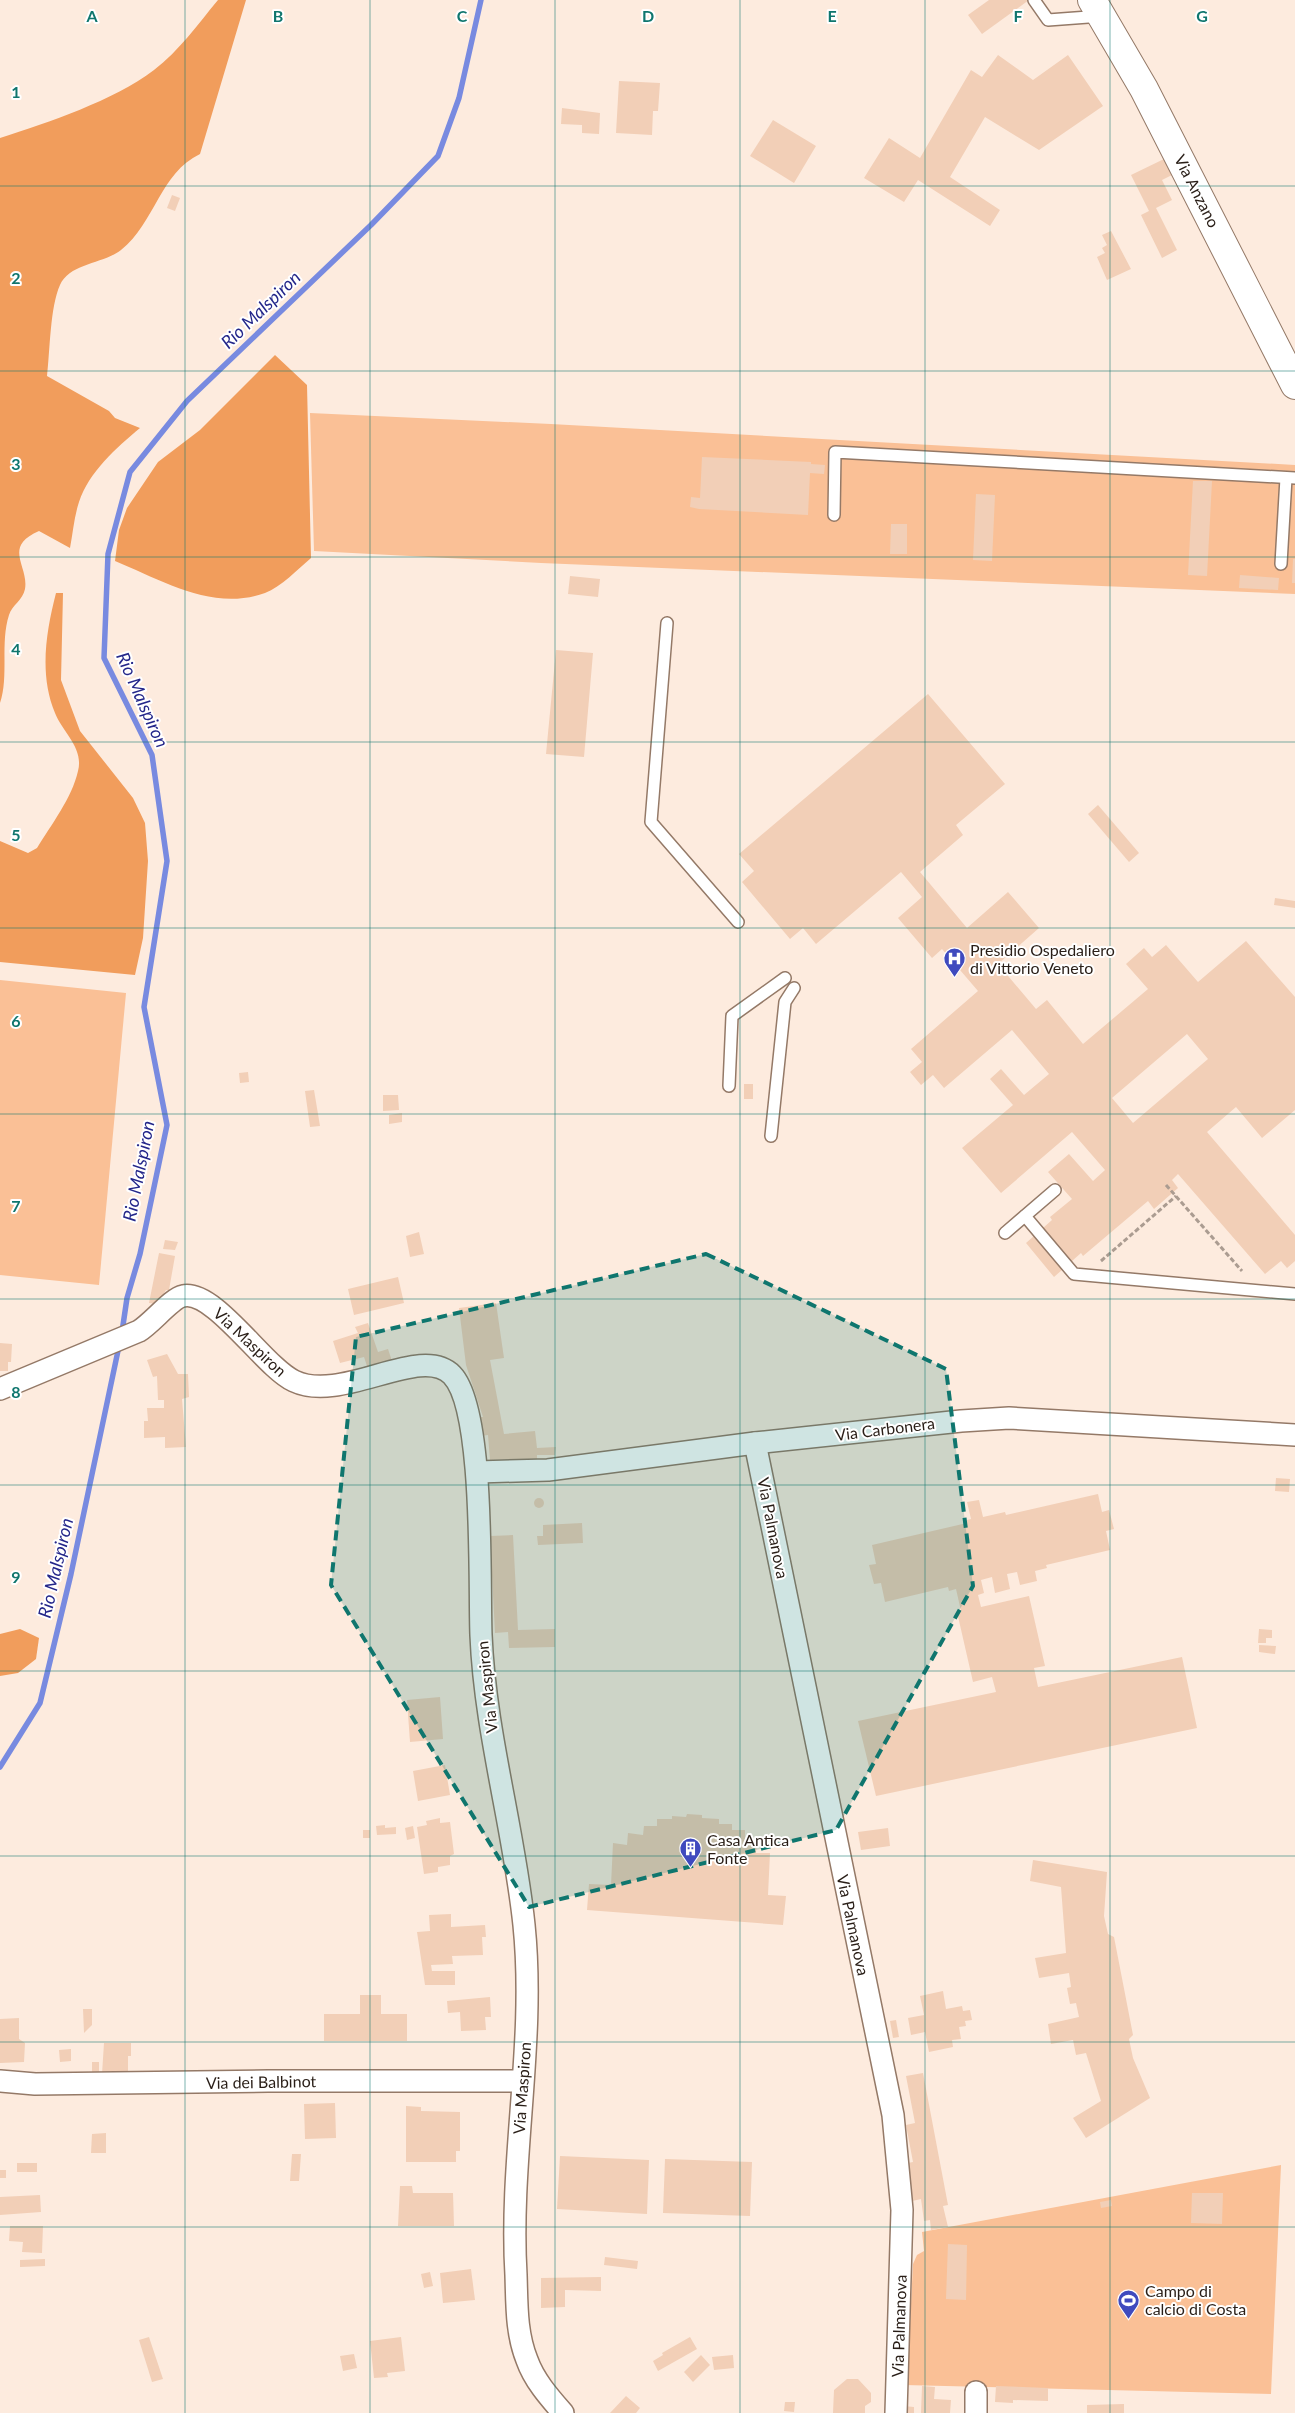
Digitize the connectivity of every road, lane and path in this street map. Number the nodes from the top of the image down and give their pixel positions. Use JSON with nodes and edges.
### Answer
{"nodes":[{"id":1,"x":1034,"y":0,"type":"edge"},
{"id":2,"x":1097,"y":8,"type":"edge"},
{"id":3,"x":1295,"y":385,"type":"edge"},
{"id":4,"x":1290,"y":478,"type":"edge"},
{"id":5,"x":834,"y":515,"type":"dead end"},
{"id":6,"x":1281,"y":564,"type":"dead end"},
{"id":7,"x":667,"y":623,"type":"dead end"},
{"id":8,"x":738,"y":922,"type":"dead end"},
{"id":9,"x":785,"y":978,"type":"dead end"},
{"id":10,"x":794,"y":988,"type":"dead end"},
{"id":11,"x":729,"y":1086,"type":"dead end"},
{"id":12,"x":771,"y":1136,"type":"dead end"},
{"id":13,"x":1166,"y":1185,"type":"dead end"},
{"id":14,"x":1055,"y":1190,"type":"dead end"},
{"id":15,"x":1176,"y":1196,"type":"junction"},
{"id":16,"x":1025,"y":1216,"type":"junction"},
{"id":17,"x":1005,"y":1232,"type":"dead end"},
{"id":18,"x":1242,"y":1271,"type":"dead end"},
{"id":19,"x":1084,"y":1275,"type":"junction"},
{"id":20,"x":1295,"y":1294,"type":"edge"},
{"id":21,"x":0,"y":1389,"type":"edge"},
{"id":22,"x":1295,"y":1436,"type":"edge"},
{"id":23,"x":756,"y":1443,"type":"junction"},
{"id":24,"x":477,"y":1472,"type":"junction"},
{"id":25,"x":0,"y":2081,"type":"edge"},
{"id":26,"x":522,"y":2081,"type":"junction"},
{"id":27,"x":563,"y":2413,"type":"edge"},
{"id":28,"x":896,"y":2413,"type":"edge"}],
"edges":[{"from":1,"to":2,"type":"lane"},
{"from":2,"to":3,"type":"main road","name":"Via Anzano"},
{"from":4,"to":5,"type":"lane"},
{"from":4,"to":6,"type":"lane"},
{"from":7,"to":8,"type":"lane"},
{"from":9,"to":11,"type":"lane"},
{"from":10,"to":12,"type":"lane"},
{"from":13,"to":15,"type":"path"},
{"from":14,"to":16,"type":"lane"},
{"from":15,"to":18,"type":"path"},
{"from":15,"to":19,"type":"path"},
{"from":16,"to":17,"type":"lane"},
{"from":16,"to":19,"type":"lane"},
{"from":19,"to":20,"type":"lane"},
{"from":21,"to":24,"type":"street","name":"Via Maspiron"},
{"from":22,"to":23,"type":"street","name":"Via Carbonera"},
{"from":23,"to":24,"type":"street","name":"Via Carbonera"},
{"from":23,"to":28,"type":"street","name":"Via Palmanova"},
{"from":24,"to":26,"type":"street","name":"Via Maspiron"},
{"from":25,"to":26,"type":"street","name":"Via dei Balbinot"},
{"from":26,"to":27,"type":"street","name":"Via Maspiron"}]}
